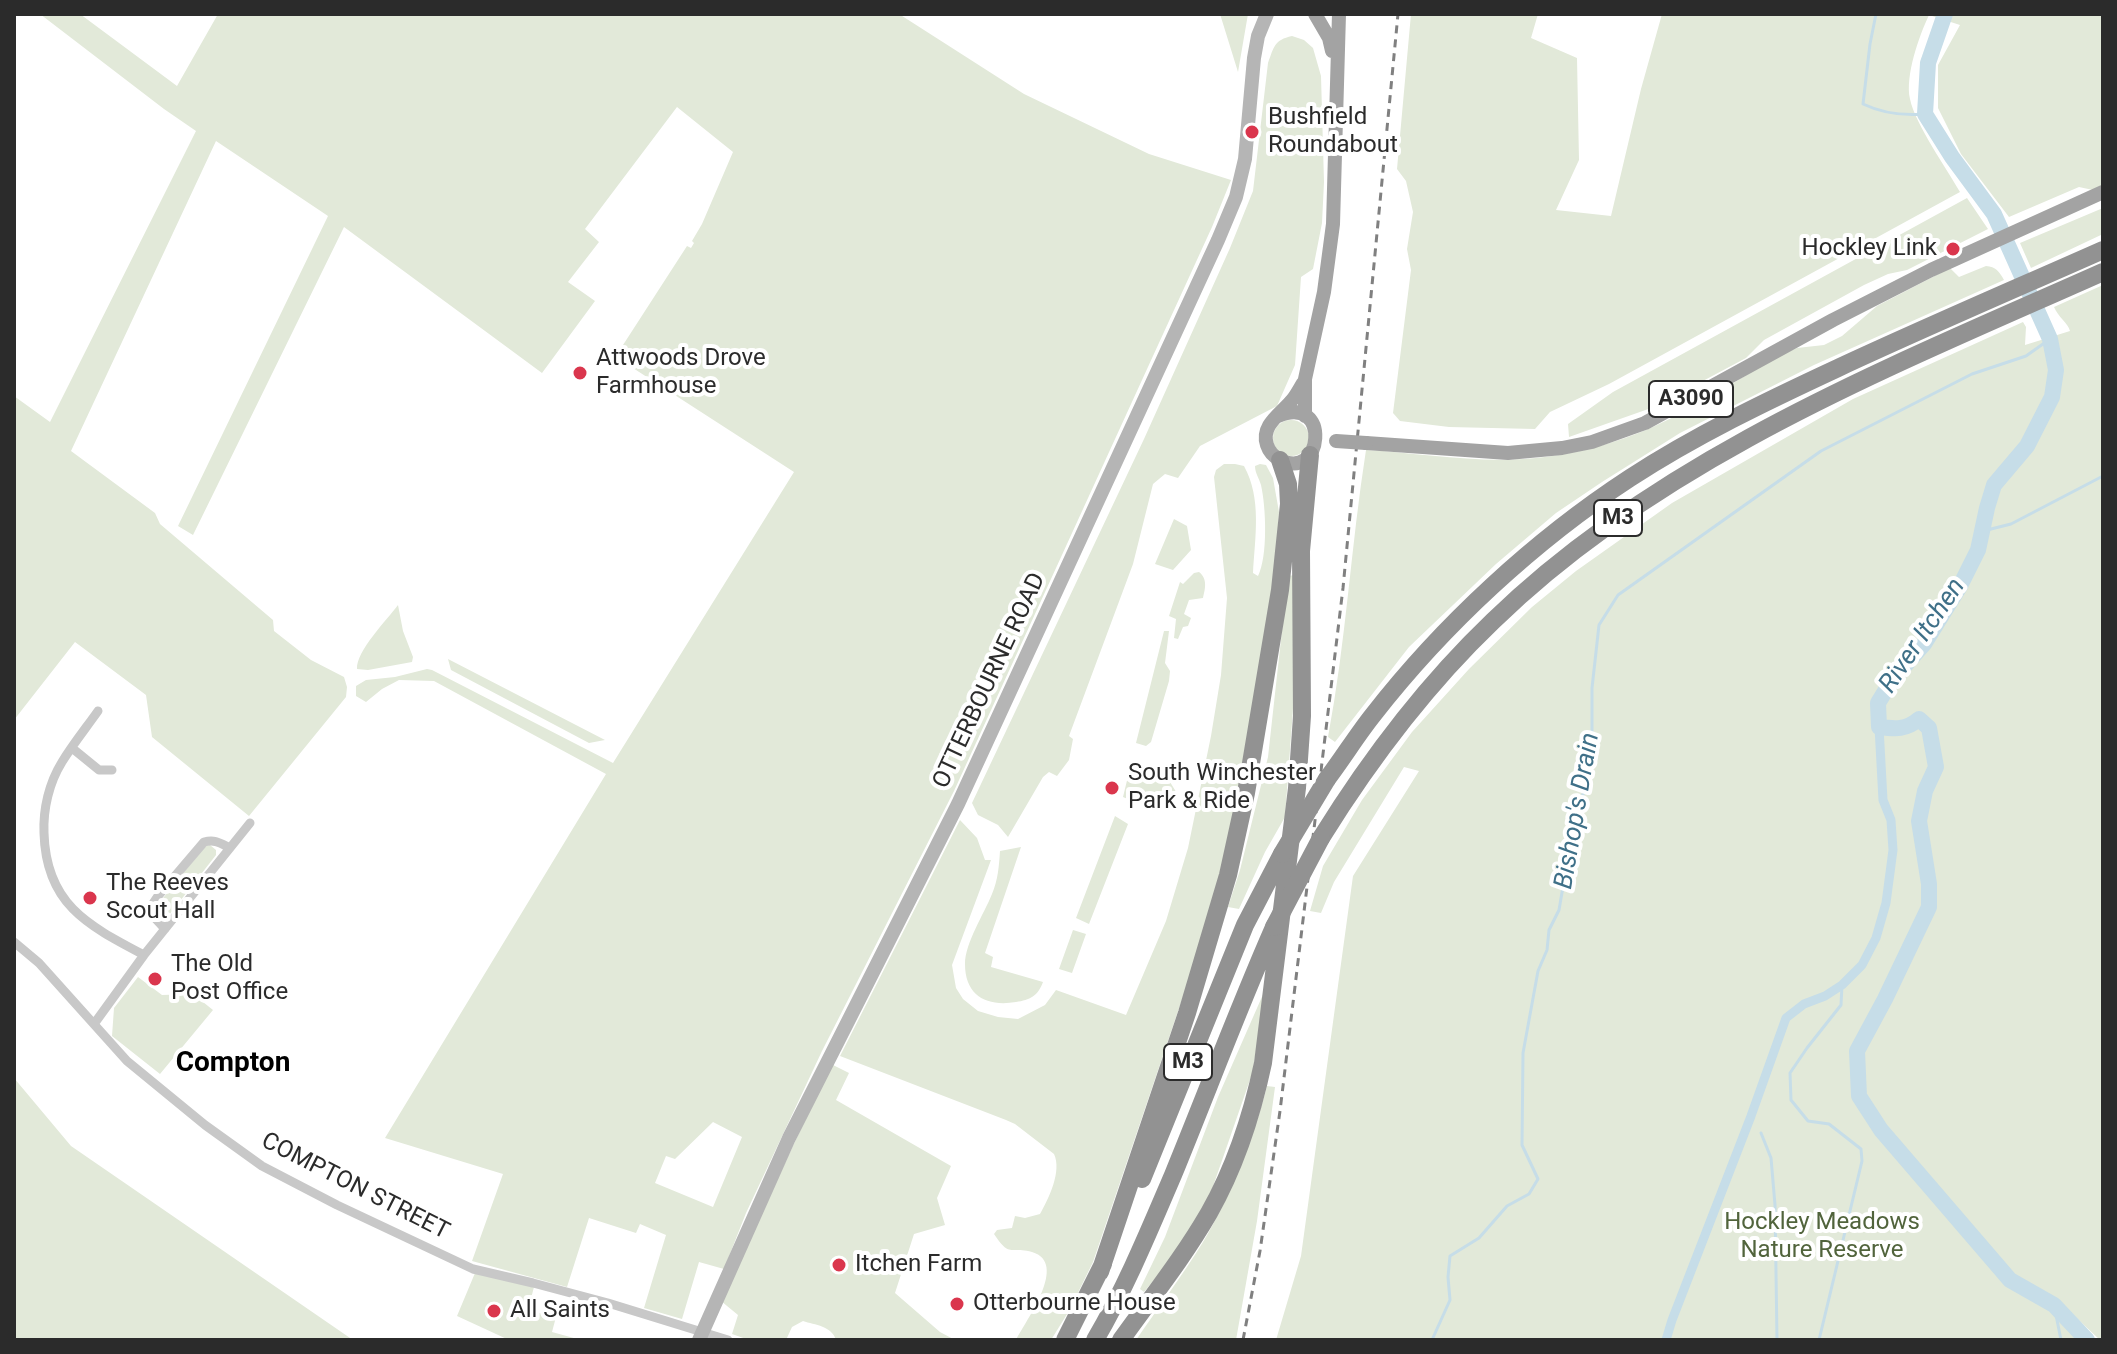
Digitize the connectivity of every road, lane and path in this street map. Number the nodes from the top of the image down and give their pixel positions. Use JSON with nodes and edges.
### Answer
{"nodes":[{"id":1,"x":1315,"y":14,"type":"edge"},
{"id":2,"x":1339,"y":14,"type":"edge"},
{"id":3,"x":1269,"y":17,"type":"edge"},
{"id":4,"x":1336,"y":71,"type":"junction"},
{"id":5,"x":2103,"y":192,"type":"edge"},
{"id":6,"x":2103,"y":250,"type":"edge"},
{"id":7,"x":2103,"y":272,"type":"edge"},
{"id":8,"x":1305,"y":379,"type":"junction"},
{"id":9,"x":1278,"y":416,"type":"junction"},
{"id":10,"x":1305,"y":416,"type":"junction"},
{"id":11,"x":1315,"y":430,"type":"junction"},
{"id":12,"x":1336,"y":441,"type":"junction"},
{"id":13,"x":1311,"y":452,"type":"junction"},
{"id":14,"x":1280,"y":460,"type":"junction"},
{"id":15,"x":98,"y":711,"type":"dead end"},
{"id":16,"x":72,"y":748,"type":"junction"},
{"id":17,"x":112,"y":770,"type":"dead end"},
{"id":18,"x":250,"y":823,"type":"dead end"},
{"id":19,"x":230,"y":848,"type":"junction"},
{"id":20,"x":165,"y":929,"type":"junction"},
{"id":21,"x":14,"y":942,"type":"edge"},
{"id":22,"x":144,"y":955,"type":"junction"},
{"id":23,"x":94,"y":1024,"type":"junction"},
{"id":24,"x":1100,"y":1272,"type":"junction"},
{"id":25,"x":700,"y":1335,"type":"edge"},
{"id":26,"x":728,"y":1340,"type":"edge"},
{"id":27,"x":1065,"y":1340,"type":"edge"},
{"id":28,"x":1095,"y":1340,"type":"edge"},
{"id":29,"x":1121,"y":1340,"type":"edge"}],
"edges":[{"from":1,"to":4,"type":"main road"},
{"from":2,"to":4,"type":"main road"},
{"from":3,"to":25,"type":"street","name":"OTTERBOURNE ROAD"},
{"from":4,"to":8,"type":"main road"},
{"from":5,"to":12,"type":"main road","number":"A3090","bridge":true},
{"from":6,"to":24,"type":"highway","number":"M3","bridge":true},
{"from":7,"to":28,"type":"highway","number":"M3","bridge":true},
{"from":8,"to":9,"type":"main road"},
{"from":8,"to":10,"type":"main road"},
{"from":9,"to":10,"type":"main road"},
{"from":9,"to":14,"type":"main road"},
{"from":10,"to":11,"type":"main road"},
{"from":11,"to":12,"type":"main road","number":"A3090"},
{"from":11,"to":13,"type":"main road"},
{"from":12,"to":13,"type":"main road","number":"A3090"},
{"from":13,"to":14,"type":"main road"},
{"from":13,"to":29,"type":"highway"},
{"from":14,"to":24,"type":"highway","number":"M3"},
{"from":15,"to":16,"type":"street"},
{"from":16,"to":17,"type":"street"},
{"from":16,"to":22,"type":"street"},
{"from":18,"to":19,"type":"street"},
{"from":19,"to":20,"type":"street"},
{"from":19,"to":20,"type":"street"},
{"from":20,"to":22,"type":"street"},
{"from":21,"to":23,"type":"street","name":"COMPTON STREET"},
{"from":22,"to":23,"type":"street"},
{"from":23,"to":25,"type":"street","name":"COMPTON STREET"},
{"from":24,"to":27,"type":"highway","number":"M3"},
{"from":25,"to":26,"type":"street","name":"COMPTON STREET"}]}
